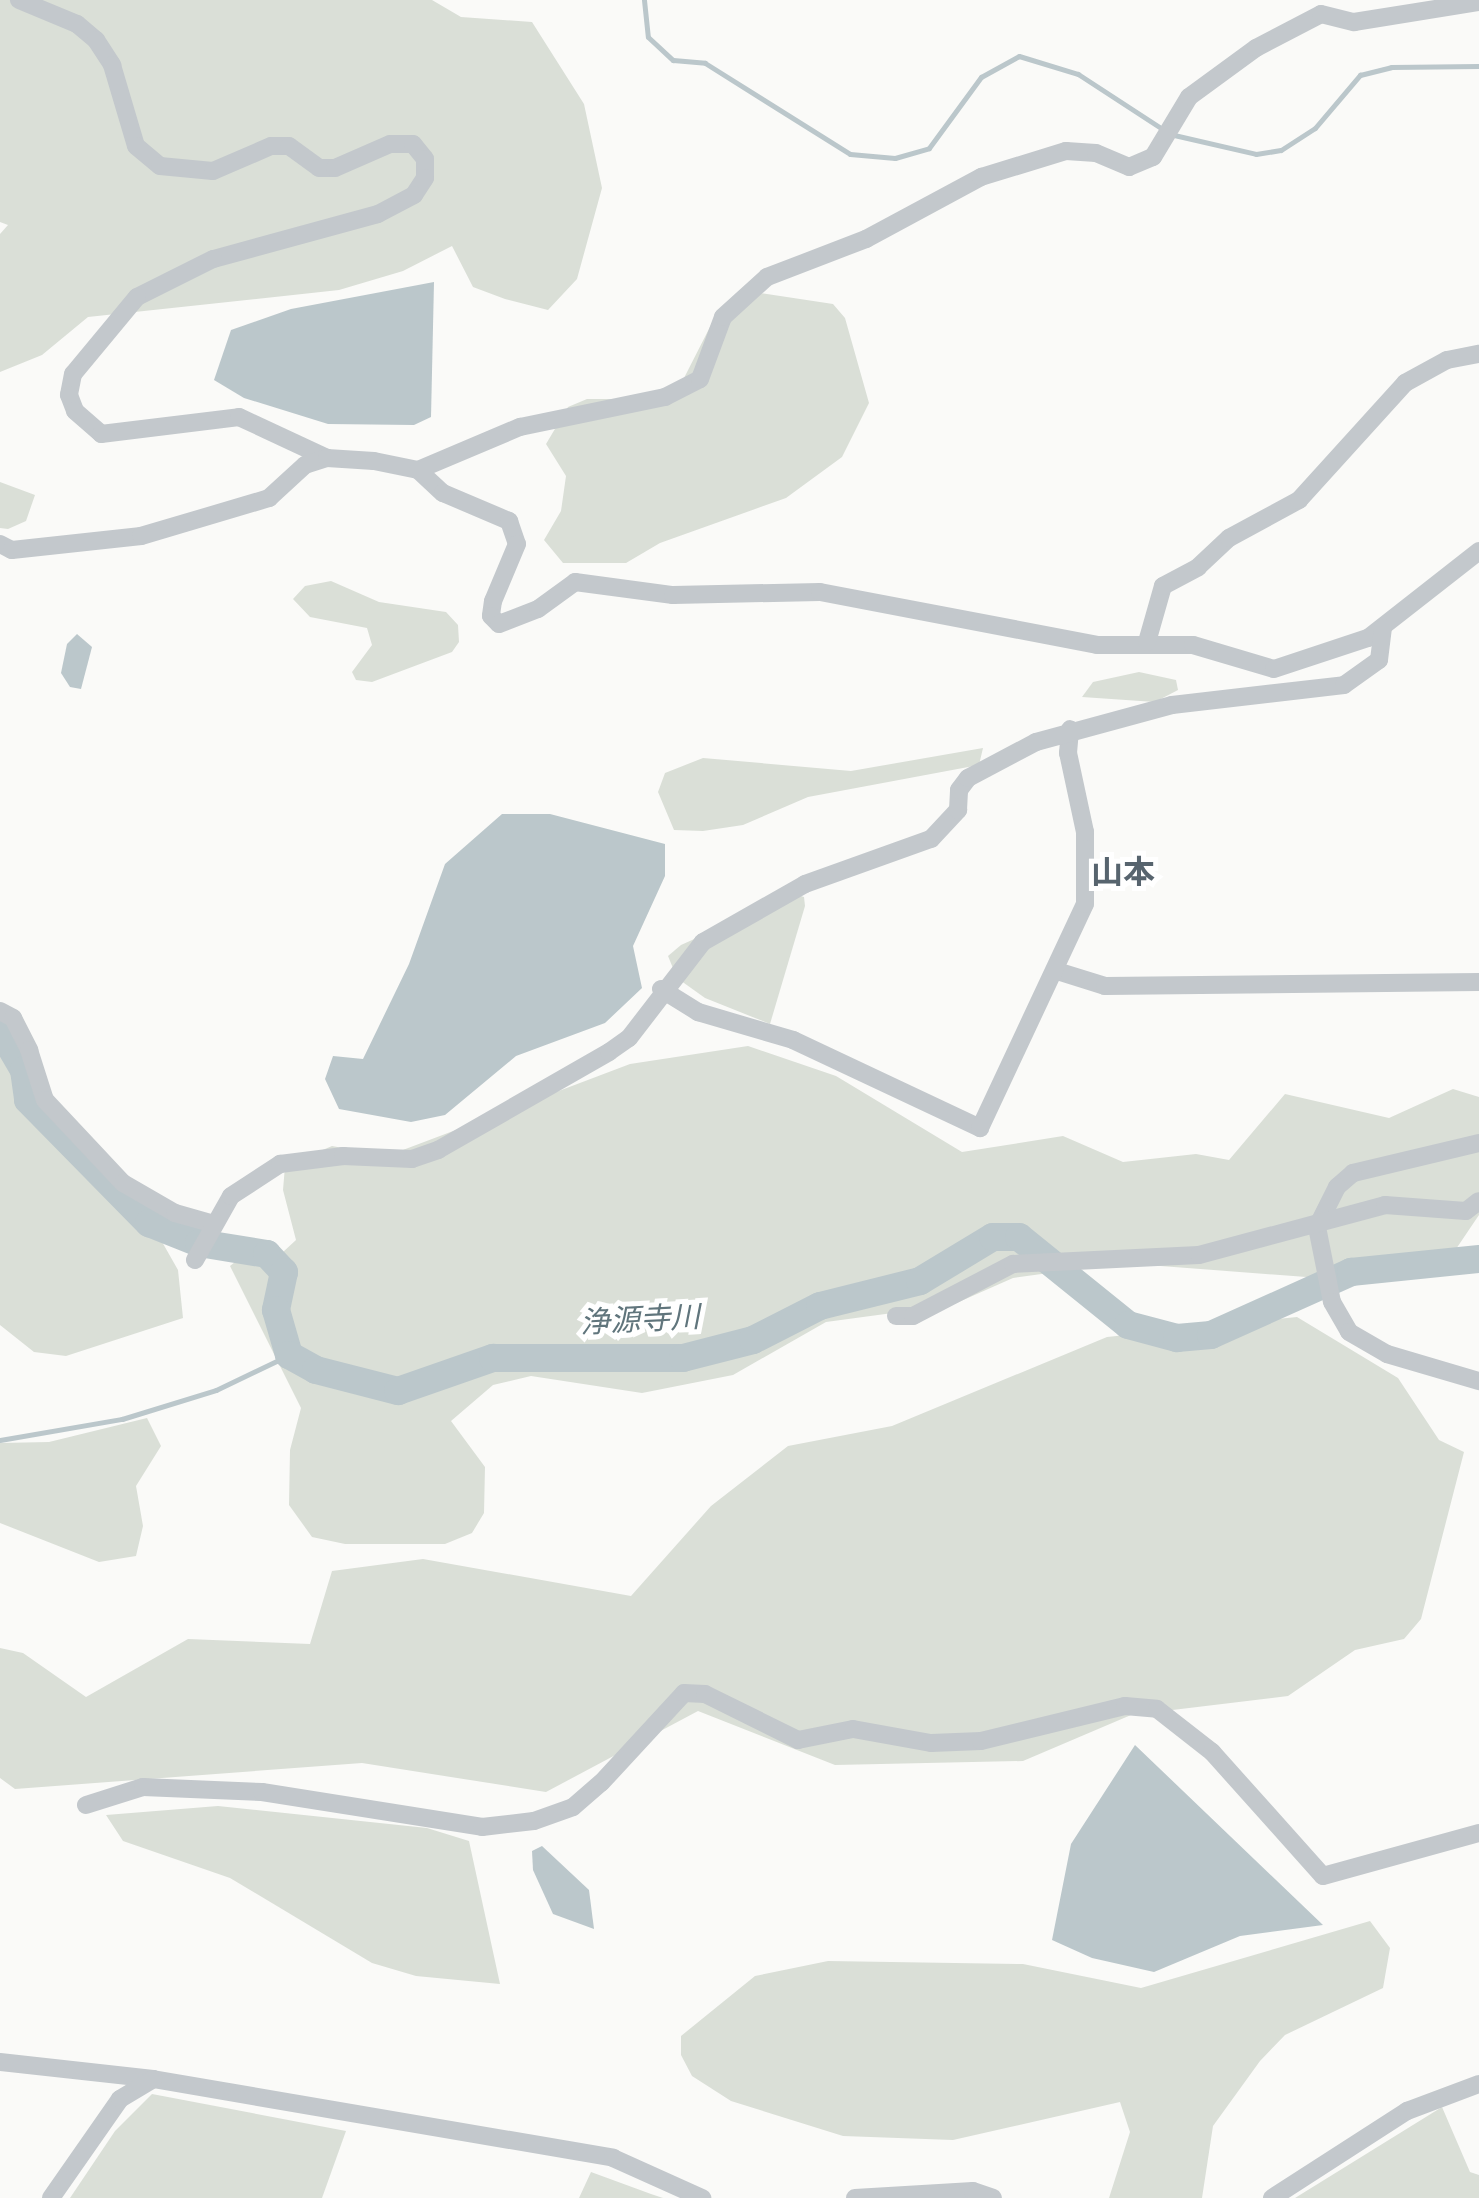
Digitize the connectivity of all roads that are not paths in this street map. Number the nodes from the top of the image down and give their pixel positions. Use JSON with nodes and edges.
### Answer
{"nodes":[{"id":1,"x":20,"y":0,"type":"edge"},
{"id":2,"x":1479,"y":2,"type":"edge"},
{"id":3,"x":1317,"y":7,"type":"edge"},
{"id":4,"x":1479,"y":354,"type":"edge"},
{"id":5,"x":327,"y":458,"type":"junction"},
{"id":6,"x":418,"y":470,"type":"junction"},
{"id":7,"x":0,"y":544,"type":"edge"},
{"id":8,"x":1479,"y":551,"type":"edge"},
{"id":9,"x":1384,"y":628,"type":"junction"},
{"id":10,"x":1147,"y":642,"type":"junction"},
{"id":11,"x":1070,"y":730,"type":"junction"},
{"id":12,"x":1057,"y":971,"type":"junction"},
{"id":13,"x":1479,"y":982,"type":"edge"},
{"id":14,"x":661,"y":989,"type":"junction"},
{"id":15,"x":0,"y":1011,"type":"edge"},
{"id":16,"x":1479,"y":1143,"type":"edge"},
{"id":17,"x":1479,"y":1201,"type":"edge"},
{"id":18,"x":214,"y":1224,"type":"junction"},
{"id":19,"x":1318,"y":1233,"type":"junction"},
{"id":20,"x":194,"y":1260,"type":"dead end"},
{"id":21,"x":896,"y":1316,"type":"dead end"},
{"id":22,"x":1479,"y":1381,"type":"edge"},
{"id":23,"x":86,"y":1805,"type":"dead end"},
{"id":24,"x":1479,"y":1833,"type":"edge"},
{"id":25,"x":0,"y":2062,"type":"edge"},
{"id":26,"x":153,"y":2079,"type":"junction"},
{"id":27,"x":1479,"y":2084,"type":"edge"},
{"id":28,"x":52,"y":2198,"type":"edge"},
{"id":29,"x":702,"y":2198,"type":"edge"},
{"id":30,"x":855,"y":2198,"type":"edge"},
{"id":31,"x":993,"y":2198,"type":"edge"},
{"id":32,"x":1272,"y":2198,"type":"edge"}],
"edges":[{"from":1,"to":5,"type":"street"},
{"from":2,"to":3,"type":"street"},
{"from":3,"to":6,"type":"street"},
{"from":4,"to":10,"type":"street"},
{"from":5,"to":6,"type":"street"},
{"from":5,"to":7,"type":"street"},
{"from":6,"to":10,"type":"street"},
{"from":8,"to":9,"type":"street"},
{"from":9,"to":10,"type":"street"},
{"from":9,"to":11,"type":"street"},
{"from":11,"to":12,"type":"street"},
{"from":11,"to":14,"type":"street"},
{"from":12,"to":13,"type":"street"},
{"from":12,"to":14,"type":"street"},
{"from":14,"to":18,"type":"street"},
{"from":15,"to":18,"type":"street"},
{"from":16,"to":19,"type":"street"},
{"from":17,"to":19,"type":"street"},
{"from":18,"to":20,"type":"street"},
{"from":19,"to":21,"type":"street"},
{"from":19,"to":22,"type":"street"},
{"from":23,"to":24,"type":"street"},
{"from":25,"to":26,"type":"street"},
{"from":26,"to":28,"type":"street"},
{"from":26,"to":29,"type":"street"},
{"from":27,"to":32,"type":"street"},
{"from":30,"to":31,"type":"street"}]}
